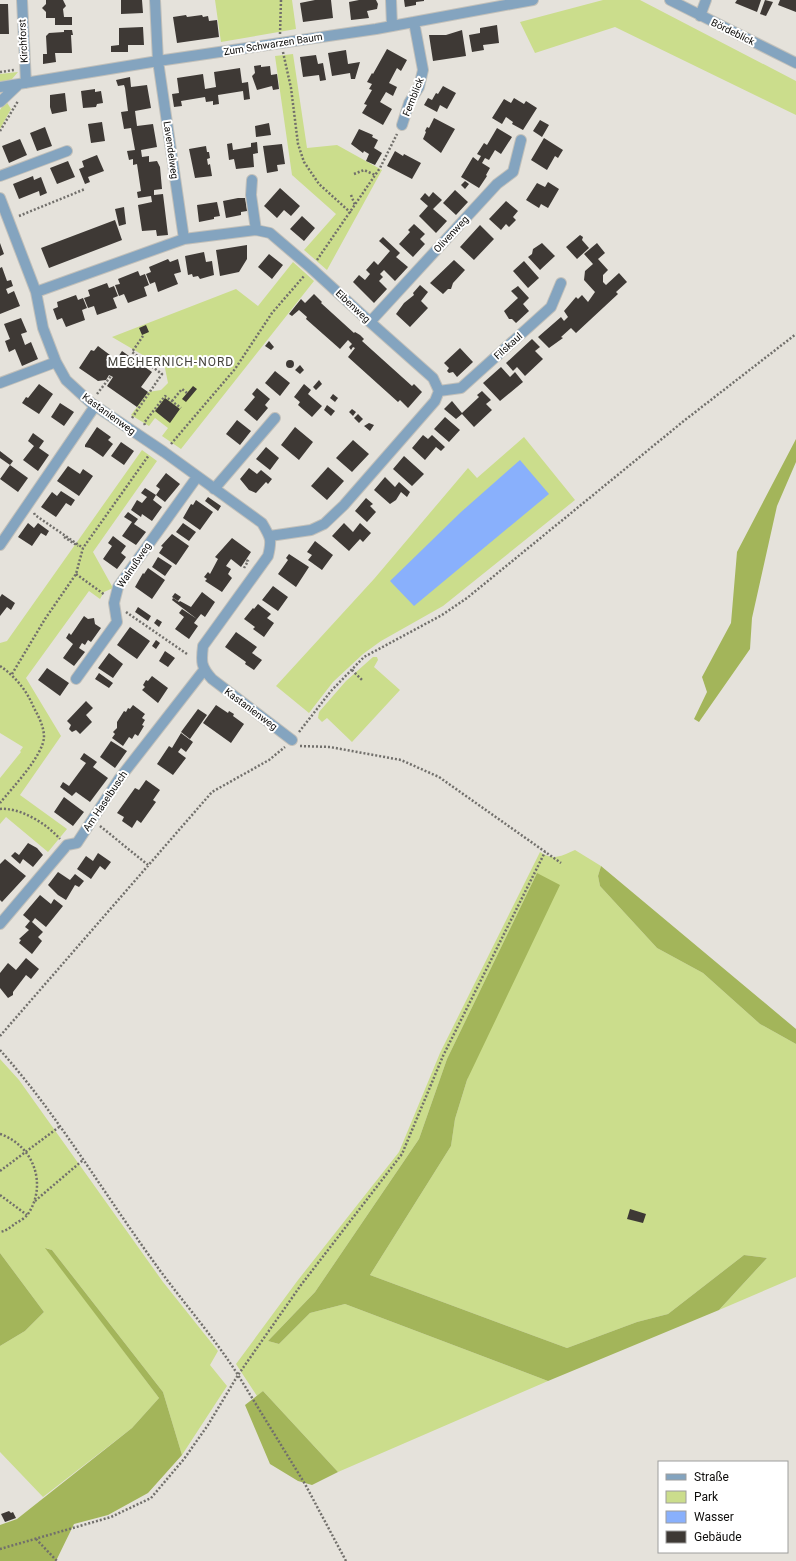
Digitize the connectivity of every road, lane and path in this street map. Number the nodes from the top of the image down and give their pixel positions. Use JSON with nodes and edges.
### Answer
{"nodes":[{"id":1,"x":22,"y":0,"type":"edge"},
{"id":2,"x":155,"y":0,"type":"edge"},
{"id":3,"x":281,"y":0,"type":"edge"},
{"id":4,"x":391,"y":0,"type":"edge"},
{"id":5,"x":670,"y":0,"type":"edge"},
{"id":6,"x":706,"y":0,"type":"edge"},
{"id":7,"x":529,"y":1,"type":"edge"},
{"id":8,"x":700,"y":16,"type":"junction"},
{"id":9,"x":414,"y":22,"type":"junction"},
{"id":10,"x":392,"y":26,"type":"junction"},
{"id":11,"x":282,"y":42,"type":"junction"},
{"id":12,"x":158,"y":61,"type":"junction"},
{"id":13,"x":796,"y":64,"type":"edge"},
{"id":14,"x":25,"y":68,"type":"junction"},
{"id":15,"x":0,"y":72,"type":"edge"},
{"id":16,"x":22,"y":83,"type":"junction"},
{"id":17,"x":0,"y":87,"type":"edge"},
{"id":18,"x":20,"y":99,"type":"dead end"},
{"id":19,"x":0,"y":102,"type":"edge"},
{"id":20,"x":402,"y":125,"type":"joint"},
{"id":21,"x":0,"y":132,"type":"edge"},
{"id":22,"x":521,"y":140,"type":"dead end"},
{"id":23,"x":67,"y":151,"type":"dead end"},
{"id":24,"x":354,"y":174,"type":"dead end"},
{"id":25,"x":375,"y":175,"type":"junction"},
{"id":26,"x":0,"y":176,"type":"edge"},
{"id":27,"x":252,"y":180,"type":"dead end"},
{"id":28,"x":86,"y":189,"type":"dead end"},
{"id":29,"x":351,"y":195,"type":"dead end"},
{"id":30,"x":0,"y":198,"type":"edge"},
{"id":31,"x":356,"y":205,"type":"junction"},
{"id":32,"x":351,"y":213,"type":"junction"},
{"id":33,"x":19,"y":216,"type":"dead end"},
{"id":34,"x":256,"y":230,"type":"junction"},
{"id":35,"x":184,"y":239,"type":"junction"},
{"id":36,"x":312,"y":268,"type":"junction"},
{"id":37,"x":561,"y":283,"type":"dead end"},
{"id":38,"x":36,"y":292,"type":"junction"},
{"id":39,"x":370,"y":322,"type":"junction"},
{"id":40,"x":796,"y":334,"type":"edge"},
{"id":41,"x":143,"y":336,"type":"dead end"},
{"id":42,"x":793,"y":336,"type":"junction"},
{"id":43,"x":796,"y":339,"type":"edge"},
{"id":44,"x":56,"y":362,"type":"junction"},
{"id":45,"x":111,"y":376,"type":"dead end"},
{"id":46,"x":0,"y":383,"type":"edge"},
{"id":47,"x":439,"y":390,"type":"junction"},
{"id":48,"x":187,"y":393,"type":"dead end"},
{"id":49,"x":172,"y":401,"type":"junction"},
{"id":50,"x":93,"y":405,"type":"junction"},
{"id":51,"x":181,"y":408,"type":"dead end"},
{"id":52,"x":275,"y":418,"type":"dead end"},
{"id":53,"x":126,"y":427,"type":"junction"},
{"id":54,"x":139,"y":436,"type":"junction"},
{"id":55,"x":160,"y":450,"type":"junction"},
{"id":56,"x":197,"y":477,"type":"junction"},
{"id":57,"x":214,"y":489,"type":"junction"},
{"id":58,"x":30,"y":503,"type":"junction"},
{"id":59,"x":270,"y":536,"type":"junction"},
{"id":60,"x":0,"y":545,"type":"edge"},
{"id":61,"x":83,"y":548,"type":"junction"},
{"id":62,"x":246,"y":560,"type":"dead end"},
{"id":63,"x":243,"y":569,"type":"dead end"},
{"id":64,"x":76,"y":574,"type":"junction"},
{"id":65,"x":104,"y":594,"type":"dead end"},
{"id":66,"x":129,"y":614,"type":"dead end"},
{"id":67,"x":187,"y":654,"type":"dead end"},
{"id":68,"x":0,"y":666,"type":"edge"},
{"id":69,"x":204,"y":670,"type":"junction"},
{"id":70,"x":352,"y":670,"type":"junction"},
{"id":71,"x":12,"y":674,"type":"junction"},
{"id":72,"x":76,"y":679,"type":"dead end"},
{"id":73,"x":362,"y":680,"type":"dead end"},
{"id":74,"x":290,"y":743,"type":"junction"},
{"id":75,"x":0,"y":803,"type":"edge"},
{"id":76,"x":0,"y":809,"type":"edge"},
{"id":77,"x":94,"y":819,"type":"junction"},
{"id":78,"x":67,"y":845,"type":"junction"},
{"id":79,"x":545,"y":852,"type":"junction"},
{"id":80,"x":561,"y":863,"type":"dead end"},
{"id":81,"x":148,"y":865,"type":"junction"},
{"id":82,"x":0,"y":924,"type":"edge"},
{"id":83,"x":0,"y":1036,"type":"edge"},
{"id":84,"x":0,"y":1050,"type":"edge"},
{"id":85,"x":60,"y":1127,"type":"junction"},
{"id":86,"x":0,"y":1134,"type":"edge"},
{"id":87,"x":26,"y":1151,"type":"junction"},
{"id":88,"x":83,"y":1160,"type":"junction"},
{"id":89,"x":0,"y":1171,"type":"edge"},
{"id":90,"x":0,"y":1195,"type":"edge"},
{"id":91,"x":34,"y":1201,"type":"junction"},
{"id":92,"x":27,"y":1215,"type":"junction"},
{"id":93,"x":0,"y":1232,"type":"edge"},
{"id":94,"x":238,"y":1375,"type":"junction"},
{"id":95,"x":36,"y":1539,"type":"junction"},
{"id":96,"x":0,"y":1549,"type":"edge"},
{"id":97,"x":57,"y":1561,"type":"edge"},
{"id":98,"x":346,"y":1561,"type":"edge"}],
"edges":[{"from":1,"to":14,"type":"street","name":"Kirchforst"},
{"from":2,"to":12,"type":"street","name":"Lavendelweg"},
{"from":3,"to":11,"type":"path"},
{"from":4,"to":10,"type":"street"},
{"from":5,"to":8,"type":"street","name":"Bördeblick"},
{"from":6,"to":8,"type":"street"},
{"from":7,"to":9,"type":"street","name":"Zum Schwarzen Baum"},
{"from":8,"to":13,"type":"street","name":"Bördeblick"},
{"from":9,"to":10,"type":"street","name":"Zum Schwarzen Baum"},
{"from":9,"to":20,"type":"street","name":"Fernblick"},
{"from":10,"to":11,"type":"street","name":"Zum Schwarzen Baum"},
{"from":11,"to":12,"type":"street","name":"Zum Schwarzen Baum"},
{"from":11,"to":32,"type":"path"},
{"from":12,"to":16,"type":"street","name":"Zum Schwarzen Baum"},
{"from":12,"to":35,"type":"street","name":"Lavendelweg"},
{"from":14,"to":15,"type":"path"},
{"from":14,"to":16,"type":"street","name":"Kirchforst"},
{"from":16,"to":17,"type":"street","name":"Zum Schwarzen Baum"},
{"from":16,"to":19,"type":"street"},
{"from":18,"to":21,"type":"path"},
{"from":20,"to":25,"type":"path"},
{"from":22,"to":39,"type":"street","name":"Olivenweg"},
{"from":23,"to":26,"type":"street"},
{"from":24,"to":25,"type":"path"},
{"from":25,"to":31,"type":"path"},
{"from":27,"to":34,"type":"street"},
{"from":28,"to":33,"type":"path"},
{"from":29,"to":31,"type":"path"},
{"from":30,"to":38,"type":"street","name":"Kastanienweg"},
{"from":31,"to":32,"type":"path"},
{"from":32,"to":36,"type":"path"},
{"from":34,"to":35,"type":"street","name":"Eibenweg"},
{"from":34,"to":36,"type":"street","name":"Eibenweg"},
{"from":35,"to":38,"type":"street","name":"Eibenweg"},
{"from":36,"to":39,"type":"street","name":"Eibenweg"},
{"from":36,"to":55,"type":"path"},
{"from":37,"to":47,"type":"street","name":"Filskaul"},
{"from":38,"to":44,"type":"street","name":"Kastanienweg"},
{"from":39,"to":47,"type":"street","name":"Eibenweg"},
{"from":40,"to":42,"type":"path"},
{"from":41,"to":53,"type":"path"},
{"from":42,"to":43,"type":"path"},
{"from":42,"to":70,"type":"path"},
{"from":44,"to":46,"type":"street"},
{"from":44,"to":50,"type":"street","name":"Kastanienweg"},
{"from":45,"to":50,"type":"path"},
{"from":47,"to":59,"type":"street"},
{"from":48,"to":49,"type":"path"},
{"from":49,"to":51,"type":"path"},
{"from":49,"to":54,"type":"path"},
{"from":50,"to":53,"type":"street","name":"Kastanienweg"},
{"from":50,"to":58,"type":"street"},
{"from":52,"to":57,"type":"street"},
{"from":53,"to":54,"type":"street","name":"Kastanienweg"},
{"from":54,"to":55,"type":"street","name":"Kastanienweg"},
{"from":55,"to":56,"type":"street","name":"Kastanienweg"},
{"from":55,"to":61,"type":"path"},
{"from":56,"to":57,"type":"street","name":"Kastanienweg"},
{"from":56,"to":72,"type":"street","name":"Walnußweg"},
{"from":57,"to":59,"type":"street","name":"Kastanienweg"},
{"from":58,"to":60,"type":"street"},
{"from":58,"to":61,"type":"path"},
{"from":59,"to":69,"type":"street"},
{"from":61,"to":64,"type":"path"},
{"from":62,"to":63,"type":"path"},
{"from":64,"to":65,"type":"path"},
{"from":64,"to":71,"type":"path"},
{"from":66,"to":67,"type":"path"},
{"from":68,"to":71,"type":"path"},
{"from":69,"to":74,"type":"street","name":"Kastanienweg"},
{"from":69,"to":77,"type":"street","name":"Am Haselbusch"},
{"from":70,"to":73,"type":"path"},
{"from":70,"to":74,"type":"path"},
{"from":71,"to":75,"type":"path"},
{"from":74,"to":79,"type":"path"},
{"from":74,"to":81,"type":"path"},
{"from":76,"to":78,"type":"path"},
{"from":77,"to":78,"type":"street","name":"Am Haselbusch"},
{"from":77,"to":81,"type":"path"},
{"from":78,"to":82,"type":"street","name":"Am Haselbusch"},
{"from":79,"to":80,"type":"path"},
{"from":79,"to":94,"type":"path"},
{"from":81,"to":83,"type":"path"},
{"from":84,"to":85,"type":"path"},
{"from":85,"to":87,"type":"path"},
{"from":85,"to":88,"type":"path"},
{"from":86,"to":87,"type":"path"},
{"from":87,"to":89,"type":"path"},
{"from":87,"to":91,"type":"path"},
{"from":88,"to":91,"type":"path"},
{"from":88,"to":94,"type":"path"},
{"from":90,"to":92,"type":"path"},
{"from":91,"to":92,"type":"path"},
{"from":92,"to":93,"type":"path"},
{"from":94,"to":95,"type":"path"},
{"from":94,"to":98,"type":"path"},
{"from":95,"to":96,"type":"path"},
{"from":95,"to":97,"type":"path"}]}
